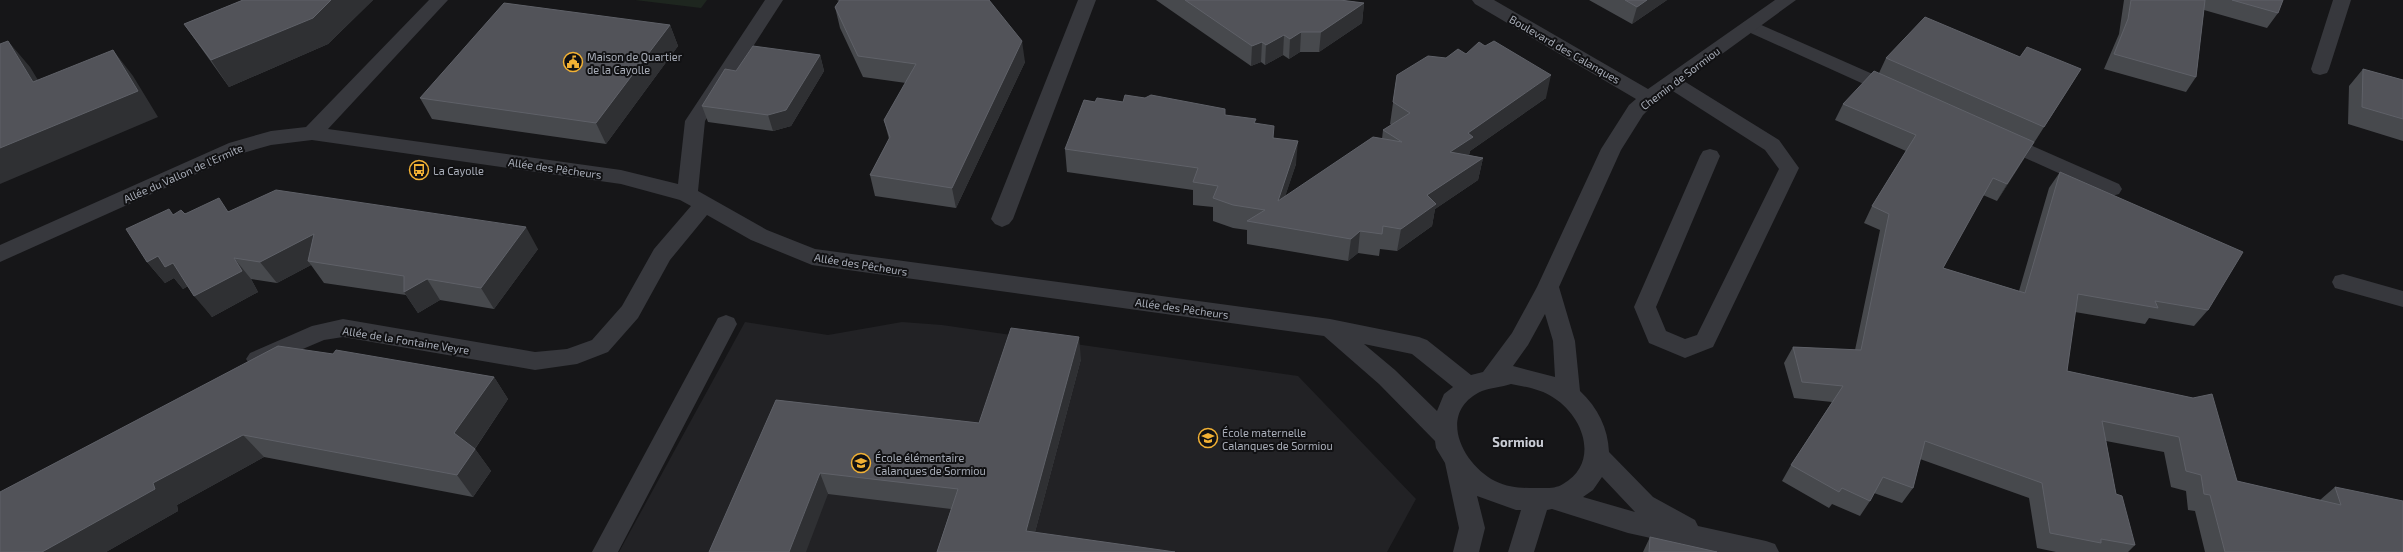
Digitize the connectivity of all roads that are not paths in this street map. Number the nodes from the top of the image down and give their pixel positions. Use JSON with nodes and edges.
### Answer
{"nodes":[{"id":1,"x":438,"y":0,"type":"edge"},
{"id":2,"x":774,"y":0,"type":"edge"},
{"id":3,"x":1087,"y":0,"type":"edge"},
{"id":4,"x":1481,"y":0,"type":"edge"},
{"id":5,"x":1787,"y":0,"type":"edge"},
{"id":6,"x":2342,"y":0,"type":"edge"},
{"id":7,"x":1750,"y":26,"type":"junction"},
{"id":8,"x":2320,"y":69,"type":"dead end"},
{"id":9,"x":1672,"y":82,"type":"junction"},
{"id":10,"x":1908,"y":97,"type":"edge"},
{"id":11,"x":1649,"y":98,"type":"junction"},
{"id":12,"x":1981,"y":130,"type":"edge"},
{"id":13,"x":312,"y":133,"type":"junction"},
{"id":14,"x":1710,"y":156,"type":"dead end"},
{"id":15,"x":2112,"y":189,"type":"dead end"},
{"id":16,"x":695,"y":199,"type":"junction"},
{"id":17,"x":1002,"y":219,"type":"dead end"},
{"id":18,"x":0,"y":254,"type":"edge"},
{"id":19,"x":2343,"y":282,"type":"dead end"},
{"id":20,"x":1548,"y":287,"type":"junction"},
{"id":21,"x":2403,"y":298,"type":"edge"},
{"id":22,"x":726,"y":324,"type":"dead end"},
{"id":23,"x":1330,"y":328,"type":"junction"},
{"id":24,"x":236,"y":371,"type":"edge"},
{"id":25,"x":1492,"y":377,"type":"junction"},
{"id":26,"x":1468,"y":386,"type":"junction"},
{"id":27,"x":1568,"y":395,"type":"junction"},
{"id":28,"x":1445,"y":435,"type":"junction"},
{"id":29,"x":1598,"y":457,"type":"junction"},
{"id":30,"x":1456,"y":464,"type":"junction"},
{"id":31,"x":1545,"y":500,"type":"junction"},
{"id":32,"x":1706,"y":539,"type":"junction"},
{"id":33,"x":605,"y":552,"type":"edge"},
{"id":34,"x":1466,"y":552,"type":"edge"},
{"id":35,"x":1521,"y":552,"type":"edge"},
{"id":36,"x":1766,"y":552,"type":"edge"}],
"edges":[{"from":1,"to":13,"type":"street"},
{"from":2,"to":16,"type":"street"},
{"from":3,"to":17,"type":"street"},
{"from":4,"to":11,"type":"street","name":"Boulevard des Calanques"},
{"from":5,"to":7,"type":"street","name":"Chemin de Sormiou"},
{"from":6,"to":8,"type":"street"},
{"from":7,"to":9,"type":"street","name":"Chemin de Sormiou"},
{"from":7,"to":10,"type":"street"},
{"from":9,"to":11,"type":"street","name":"Chemin de Sormiou"},
{"from":9,"to":14,"type":"street"},
{"from":11,"to":20,"type":"street","name":"Chemin de Sormiou"},
{"from":12,"to":15,"type":"street"},
{"from":13,"to":16,"type":"street","name":"Allée des Pêcheurs"},
{"from":13,"to":18,"type":"street","name":"Allée du Vallon de l’Ermite"},
{"from":16,"to":23,"type":"street","name":"Allée des Pêcheurs"},
{"from":16,"to":24,"type":"street","name":"Allée de la Fontaine Veyre"},
{"from":19,"to":21,"type":"street"},
{"from":20,"to":25,"type":"street","name":"Chemin de Sormiou"},
{"from":20,"to":27,"type":"street"},
{"from":22,"to":33,"type":"street"},
{"from":23,"to":26,"type":"street","name":"Allée des Pêcheurs"},
{"from":23,"to":28,"type":"street"},
{"from":25,"to":26,"type":"street"},
{"from":25,"to":27,"type":"street"},
{"from":26,"to":28,"type":"street"},
{"from":27,"to":29,"type":"street"},
{"from":28,"to":30,"type":"street"},
{"from":29,"to":31,"type":"street"},
{"from":29,"to":32,"type":"street"},
{"from":30,"to":31,"type":"street"},
{"from":30,"to":34,"type":"street"},
{"from":31,"to":32,"type":"street"},
{"from":31,"to":35,"type":"street"},
{"from":32,"to":36,"type":"street"}]}
